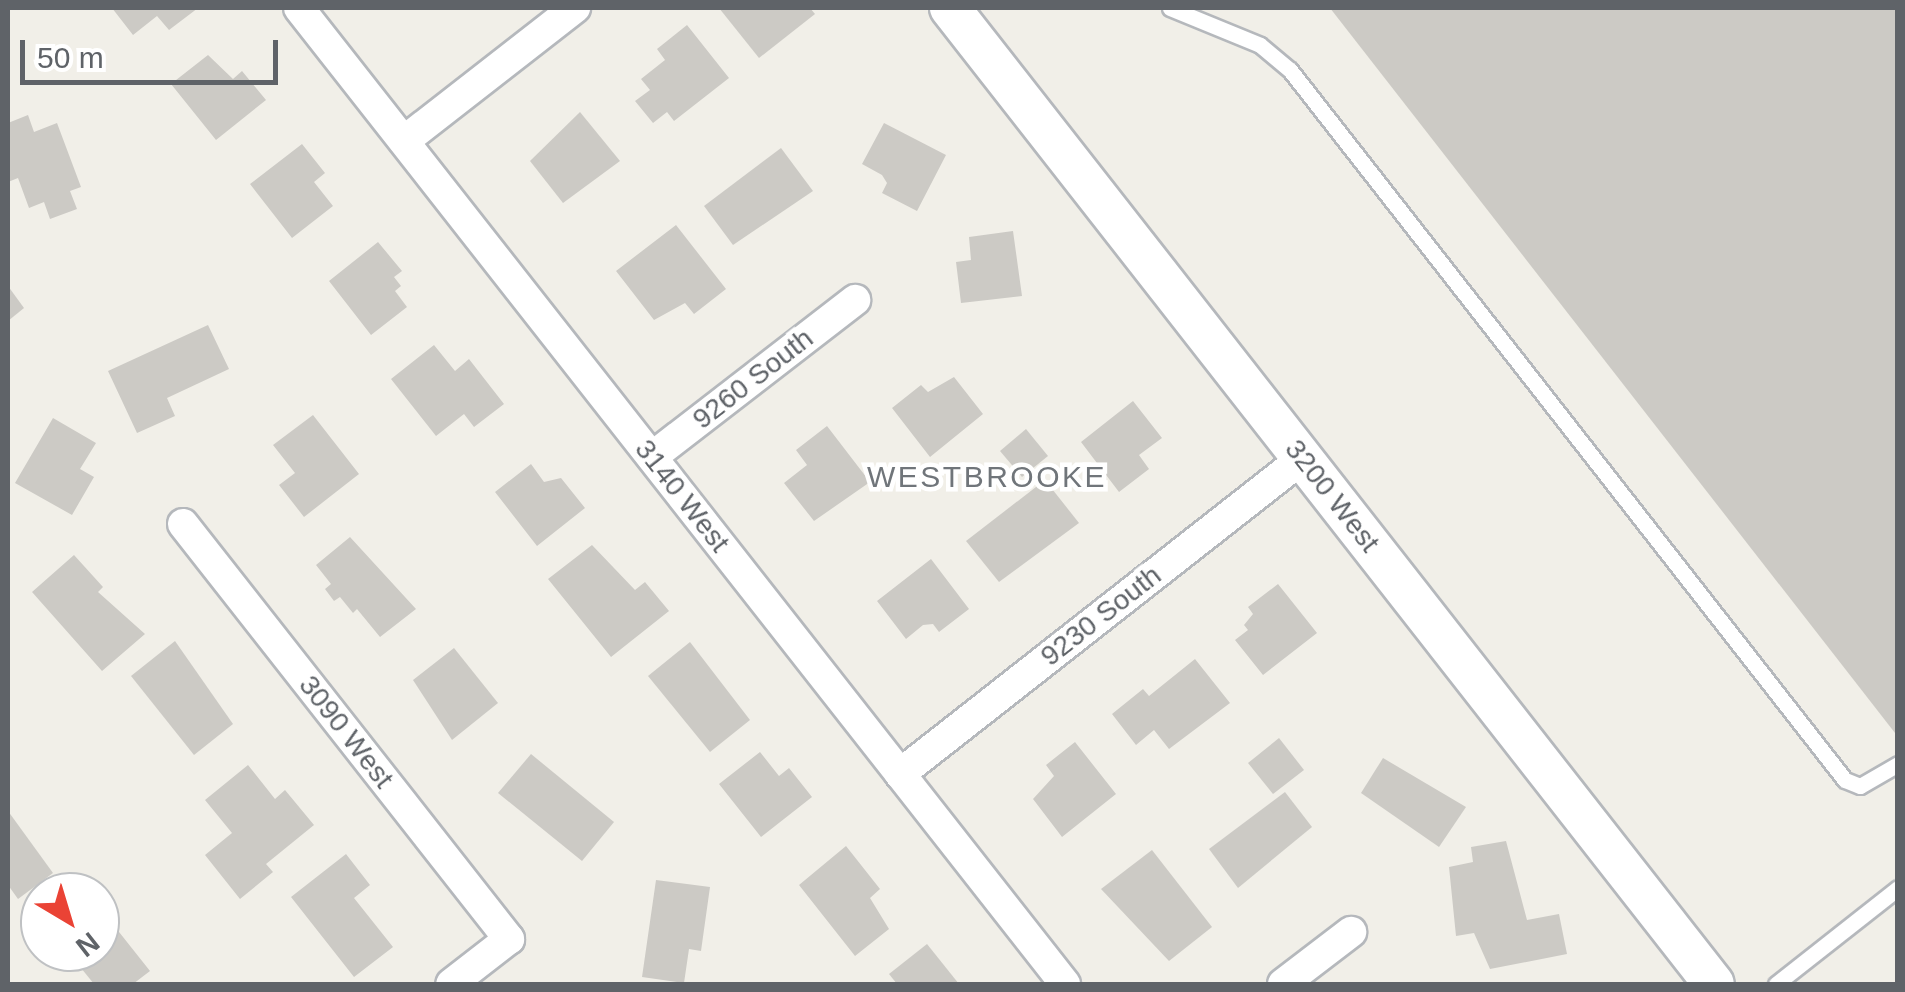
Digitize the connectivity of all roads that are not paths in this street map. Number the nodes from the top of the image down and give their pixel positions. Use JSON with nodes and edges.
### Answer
{"nodes":[{"id":1,"x":299,"y":8,"type":"edge"},
{"id":2,"x":576,"y":8,"type":"edge"},
{"id":3,"x":950,"y":8,"type":"edge"},
{"id":4,"x":1170,"y":8,"type":"edge"},
{"id":5,"x":404,"y":142,"type":"junction"},
{"id":6,"x":854,"y":300,"type":"dead end"},
{"id":7,"x":652,"y":457,"type":"junction"},
{"id":8,"x":1303,"y":458,"type":"junction"},
{"id":9,"x":183,"y":524,"type":"dead end"},
{"id":10,"x":1898,"y":764,"type":"edge"},
{"id":11,"x":900,"y":774,"type":"junction"},
{"id":12,"x":1897,"y":888,"type":"edge"},
{"id":13,"x":1351,"y":932,"type":"dead end"},
{"id":14,"x":451,"y":984,"type":"edge"},
{"id":15,"x":1064,"y":984,"type":"edge"},
{"id":16,"x":1283,"y":984,"type":"edge"},
{"id":17,"x":1714,"y":984,"type":"edge"},
{"id":18,"x":1776,"y":984,"type":"edge"}],
"edges":[{"from":1,"to":5,"type":"street","name":"3140 West"},
{"from":2,"to":5,"type":"street"},
{"from":3,"to":8,"type":"street","name":"3200 West"},
{"from":4,"to":10,"type":"lane"},
{"from":5,"to":7,"type":"street","name":"3140 West"},
{"from":6,"to":7,"type":"street","name":"9260 South"},
{"from":7,"to":11,"type":"street","name":"3140 West"},
{"from":8,"to":11,"type":"street","name":"9230 South"},
{"from":8,"to":17,"type":"street","name":"3200 West"},
{"from":9,"to":14,"type":"street","name":"3090 West"},
{"from":11,"to":15,"type":"street","name":"3140 West"},
{"from":12,"to":18,"type":"lane"},
{"from":13,"to":16,"type":"street"}]}
